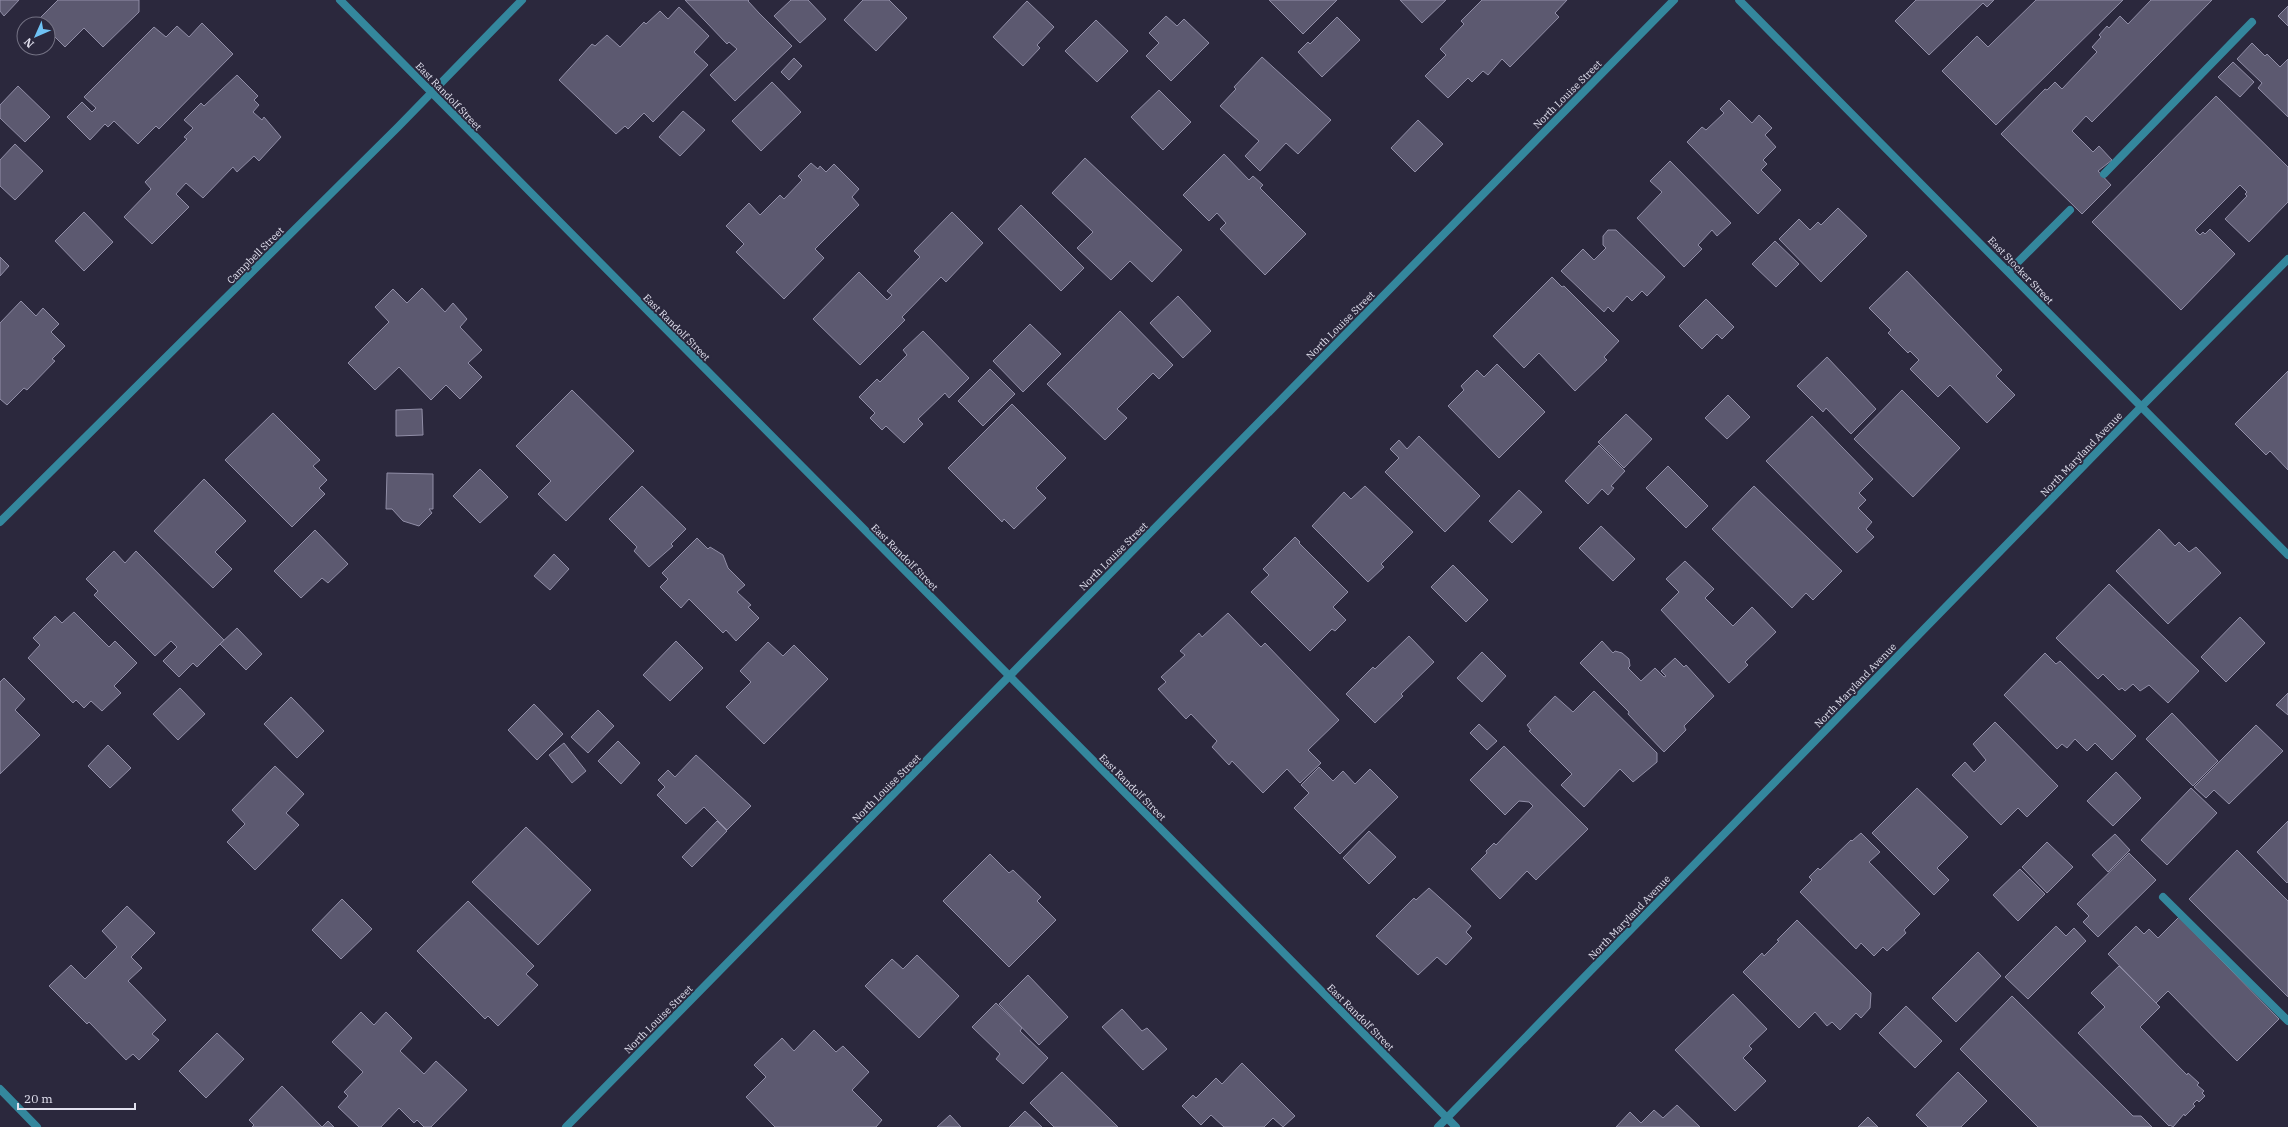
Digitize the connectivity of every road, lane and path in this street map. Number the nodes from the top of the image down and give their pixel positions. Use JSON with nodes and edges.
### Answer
{"nodes":[{"id":1,"x":340,"y":0,"type":"edge"},
{"id":2,"x":522,"y":0,"type":"edge"},
{"id":3,"x":1674,"y":0,"type":"edge"},
{"id":4,"x":1739,"y":0,"type":"edge"},
{"id":5,"x":2252,"y":22,"type":"dead end"},
{"id":6,"x":432,"y":94,"type":"junction"},
{"id":7,"x":2104,"y":174,"type":"dead end"},
{"id":8,"x":2070,"y":210,"type":"dead end"},
{"id":9,"x":2288,"y":259,"type":"edge"},
{"id":10,"x":2009,"y":271,"type":"junction"},
{"id":11,"x":2140,"y":407,"type":"junction"},
{"id":12,"x":0,"y":522,"type":"edge"},
{"id":13,"x":2288,"y":555,"type":"edge"},
{"id":14,"x":1009,"y":676,"type":"junction"},
{"id":15,"x":2163,"y":897,"type":"dead end"},
{"id":16,"x":2288,"y":1021,"type":"edge"},
{"id":17,"x":0,"y":1089,"type":"edge"},
{"id":18,"x":1447,"y":1118,"type":"junction"},
{"id":19,"x":37,"y":1127,"type":"edge"},
{"id":20,"x":566,"y":1127,"type":"edge"},
{"id":21,"x":1438,"y":1127,"type":"edge"},
{"id":22,"x":1456,"y":1127,"type":"edge"}],
"edges":[{"from":1,"to":6,"type":"street","name":"East Randolf Street"},
{"from":2,"to":6,"type":"street","name":"Campbell Street"},
{"from":3,"to":14,"type":"street","name":"North Louise Street"},
{"from":4,"to":10,"type":"street","name":"East Stocker Street"},
{"from":5,"to":7,"type":"street"},
{"from":6,"to":12,"type":"street","name":"Campbell Street"},
{"from":6,"to":14,"type":"street","name":"East Randolf Street"},
{"from":8,"to":10,"type":"street"},
{"from":9,"to":11,"type":"street","name":"North Maryland Avenue"},
{"from":10,"to":11,"type":"street","name":"East Stocker Street"},
{"from":11,"to":13,"type":"street","name":"East Stocker Street"},
{"from":11,"to":18,"type":"street","name":"North Maryland Avenue"},
{"from":14,"to":18,"type":"street","name":"East Randolf Street"},
{"from":14,"to":20,"type":"street","name":"North Louise Street"},
{"from":15,"to":16,"type":"street"},
{"from":17,"to":19,"type":"street"},
{"from":18,"to":21,"type":"street","name":"North Maryland Avenue"},
{"from":18,"to":22,"type":"street","name":"East Randolf Street"}]}
